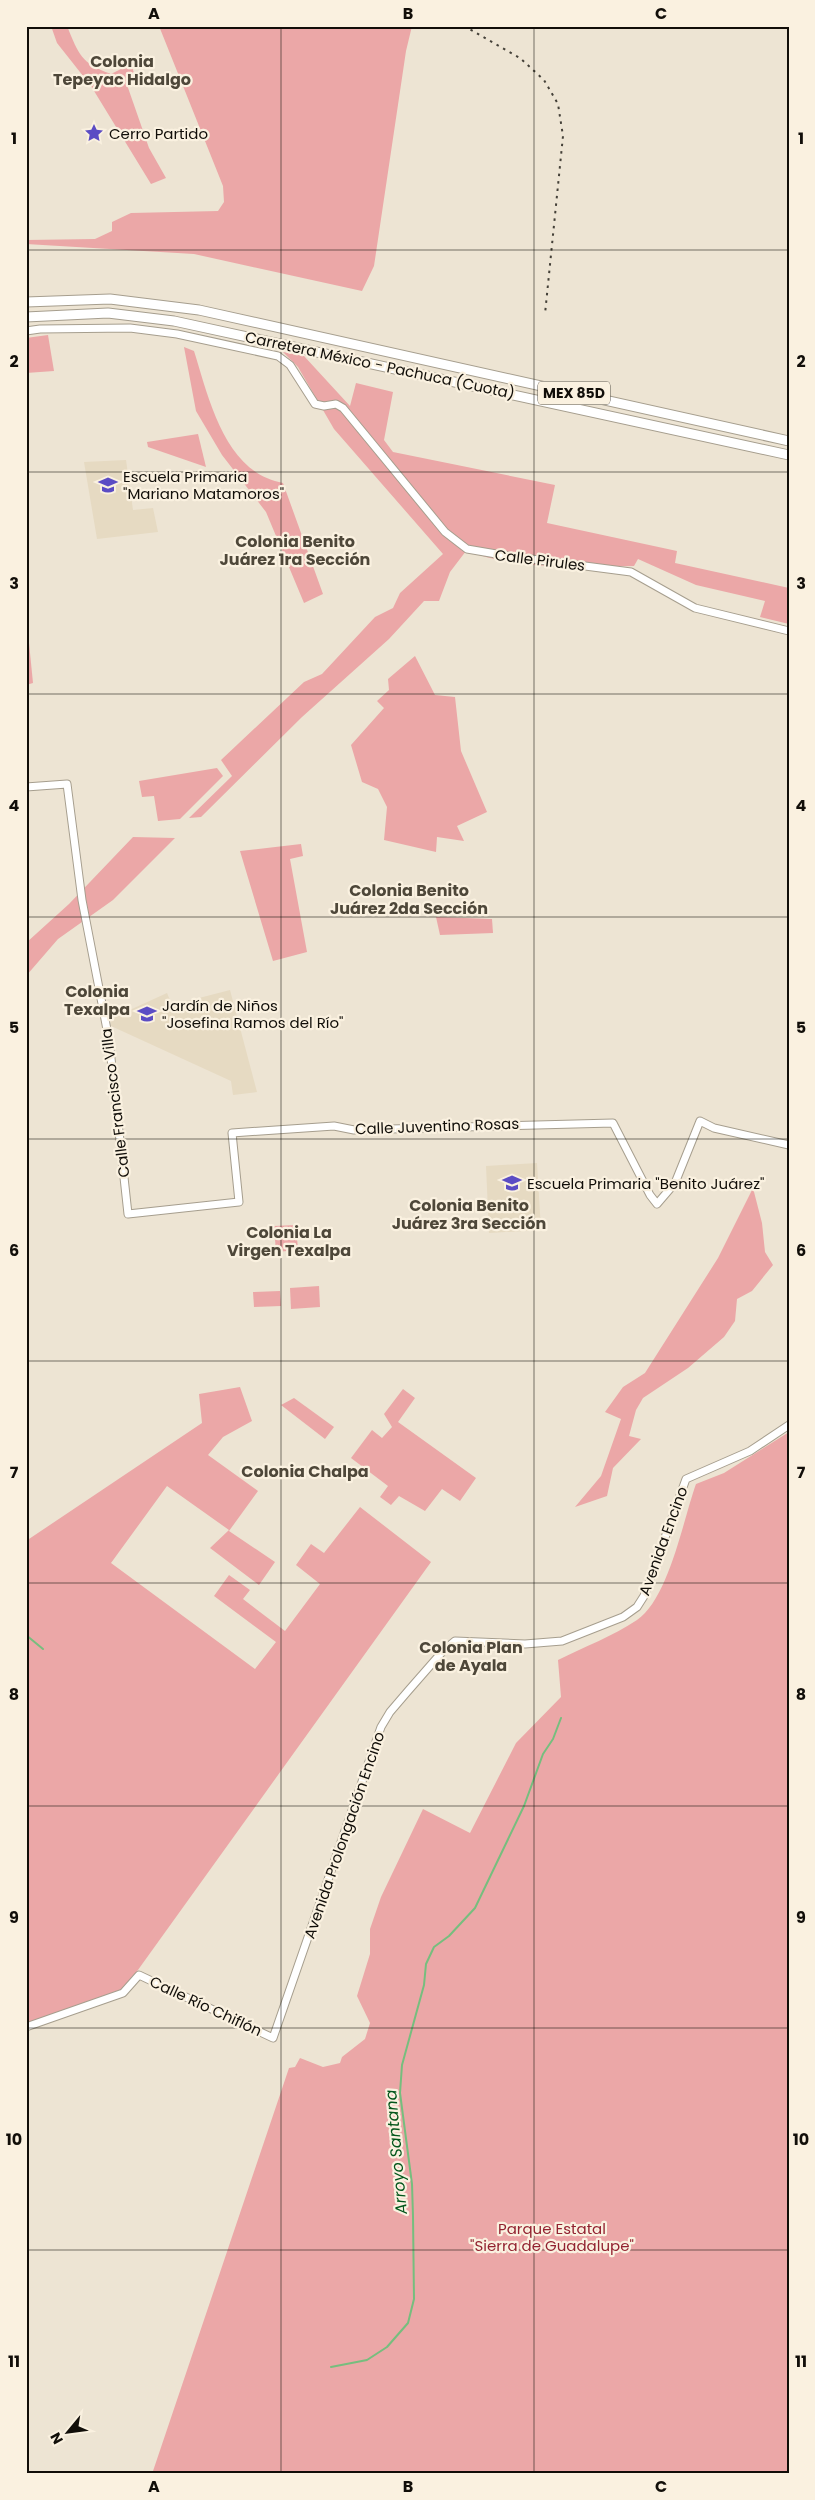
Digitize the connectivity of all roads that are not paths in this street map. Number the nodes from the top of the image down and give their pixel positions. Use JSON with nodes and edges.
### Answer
{"nodes":[{"id":1,"x":26,"y":302,"type":"edge"},
{"id":2,"x":26,"y":317,"type":"edge"},
{"id":3,"x":26,"y":332,"type":"edge"},
{"id":4,"x":789,"y":440,"type":"edge"},
{"id":5,"x":789,"y":455,"type":"edge"},
{"id":6,"x":789,"y":631,"type":"edge"},
{"id":7,"x":26,"y":786,"type":"edge"},
{"id":8,"x":789,"y":1145,"type":"edge"},
{"id":9,"x":239,"y":1202,"type":"joint"},
{"id":10,"x":789,"y":1425,"type":"edge"},
{"id":11,"x":562,"y":1642,"type":"joint"},
{"id":12,"x":26,"y":2027,"type":"edge"},
{"id":13,"x":273,"y":2038,"type":"joint"}],
"edges":[{"from":1,"to":4,"type":"highway","name":"Carretera México - Pachuca (Cuota)","number":"MEX 85D"},
{"from":2,"to":5,"type":"highway","name":"Carretera México - Pachuca (Cuota)","number":"MEX 85D"},
{"from":3,"to":6,"type":"street","name":"Calle Pirules"},
{"from":7,"to":9,"type":"street","name":"Calle Francisco Villa"},
{"from":8,"to":9,"type":"street","name":"Calle Juventino Rosas"},
{"from":10,"to":11,"type":"street","name":"Avenida Encino"},
{"from":11,"to":13,"type":"street","name":"Avenida Prolongación Encino"},
{"from":12,"to":13,"type":"street","name":"Calle Río Chiflón"}]}
